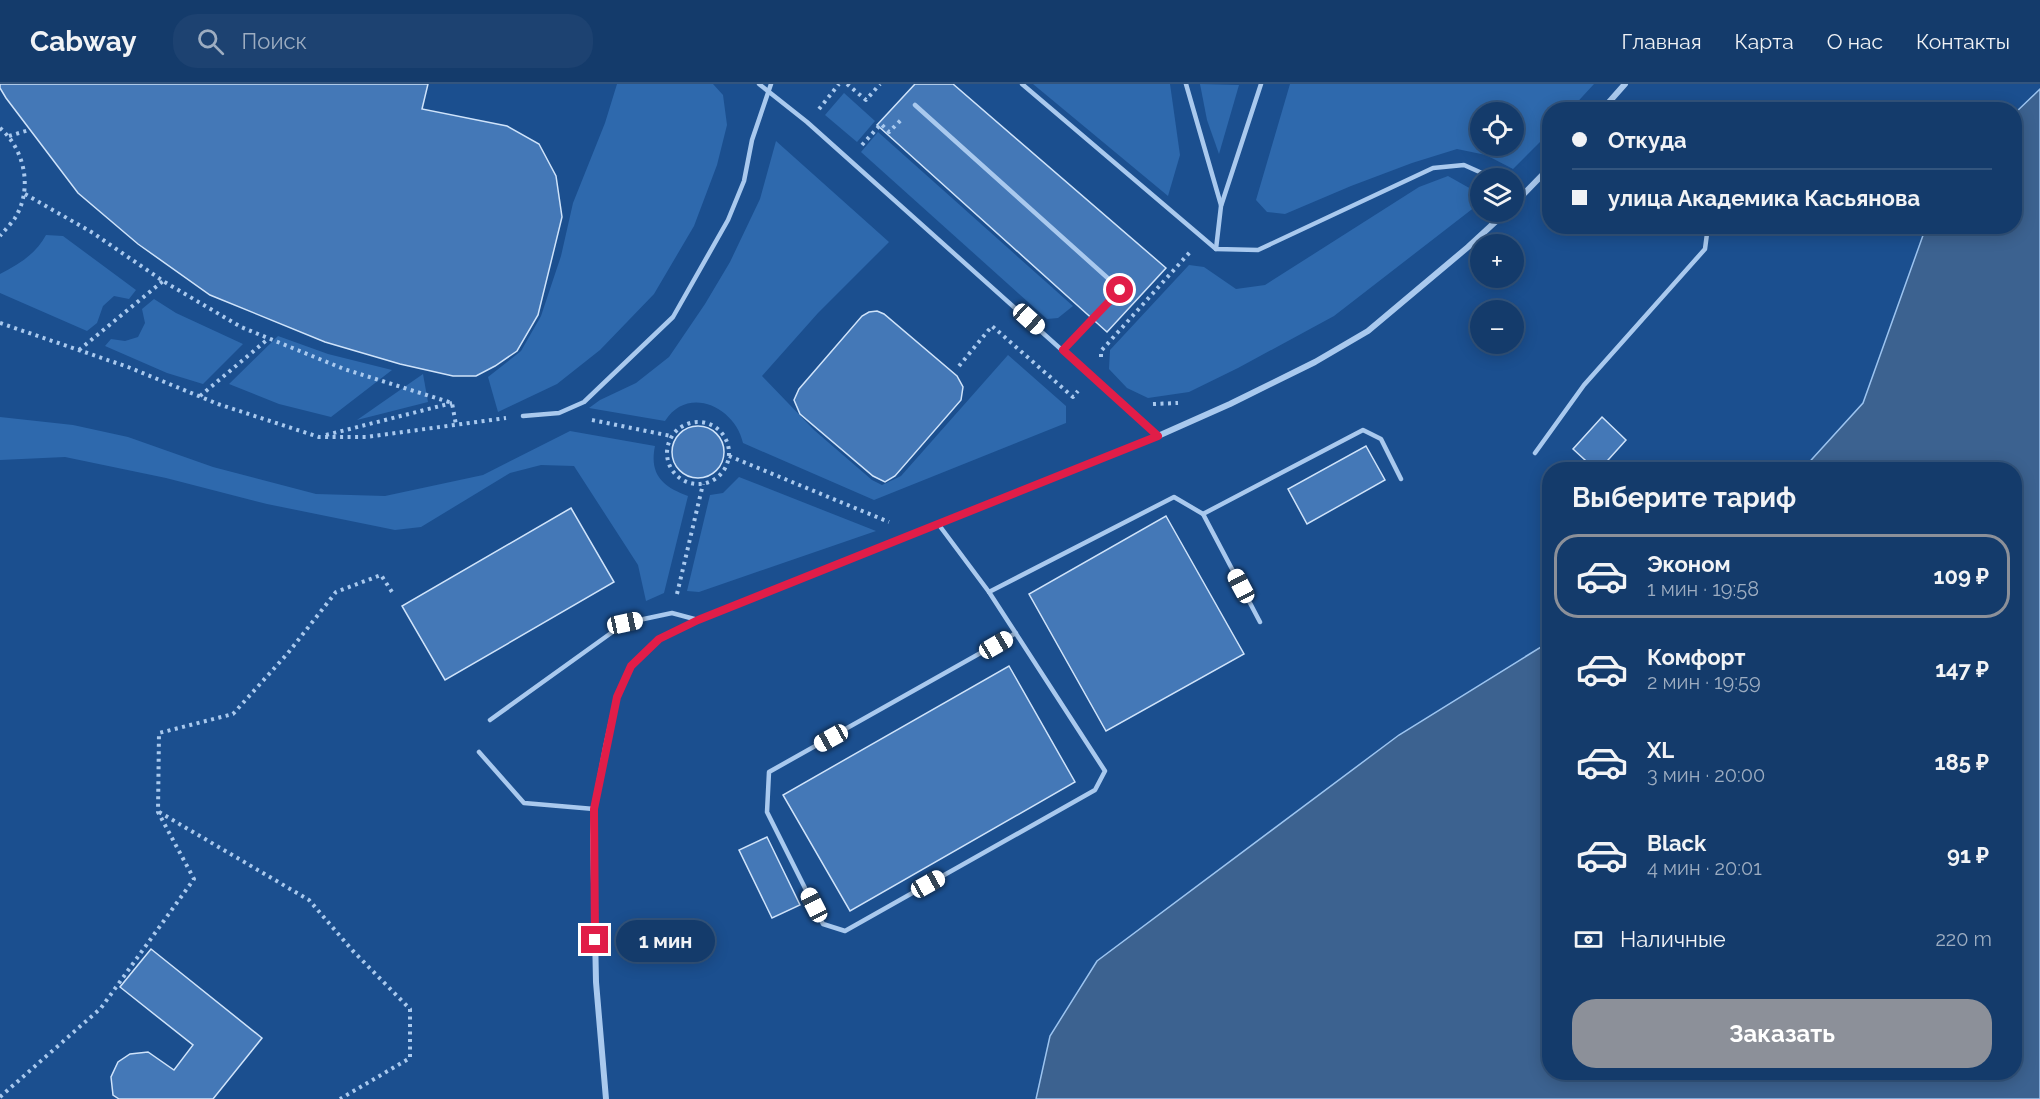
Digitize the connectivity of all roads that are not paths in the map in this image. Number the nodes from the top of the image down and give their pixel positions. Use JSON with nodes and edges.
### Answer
{"nodes":[{"id":1,"x":759,"y":84,"type":"edge"},
{"id":2,"x":771,"y":84,"type":"edge"},
{"id":3,"x":1022,"y":84,"type":"edge"},
{"id":4,"x":1186,"y":84,"type":"edge"},
{"id":5,"x":1261,"y":84,"type":"edge"},
{"id":6,"x":1625,"y":84,"type":"edge"},
{"id":7,"x":769,"y":92,"type":"junction"},
{"id":8,"x":1609,"y":102,"type":"edge"},
{"id":9,"x":915,"y":105,"type":"dead end"},
{"id":10,"x":1471,"y":168,"type":"edge"},
{"id":11,"x":1542,"y":175,"type":"edge"},
{"id":12,"x":1524,"y":194,"type":"edge"},
{"id":13,"x":1221,"y":206,"type":"junction"},
{"id":14,"x":1495,"y":222,"type":"edge"},
{"id":15,"x":1707,"y":234,"type":"edge"},
{"id":16,"x":1216,"y":249,"type":"junction"},
{"id":17,"x":1063,"y":350,"type":"junction"},
{"id":18,"x":523,"y":416,"type":"road end"},
{"id":19,"x":1158,"y":436,"type":"junction"},
{"id":20,"x":1536,"y":453,"type":"dead end"},
{"id":21,"x":1401,"y":478,"type":"dead end"},
{"id":22,"x":1203,"y":514,"type":"junction"},
{"id":23,"x":939,"y":525,"type":"junction"},
{"id":24,"x":989,"y":592,"type":"junction"},
{"id":25,"x":698,"y":620,"type":"junction"},
{"id":26,"x":1260,"y":622,"type":"dead end"},
{"id":27,"x":1016,"y":633,"type":"junction"},
{"id":28,"x":490,"y":720,"type":"dead end"},
{"id":29,"x":479,"y":752,"type":"dead end"},
{"id":30,"x":594,"y":809,"type":"junction"},
{"id":31,"x":606,"y":1099,"type":"edge"}],
"edges":[{"from":1,"to":7,"type":"lane"},
{"from":2,"to":7,"type":"lane"},
{"from":3,"to":16,"type":"lane"},
{"from":4,"to":13,"type":"lane"},
{"from":5,"to":13,"type":"lane"},
{"from":6,"to":8,"type":"street"},
{"from":7,"to":17,"type":"lane"},
{"from":7,"to":18,"type":"lane"},
{"from":9,"to":17,"type":"lane"},
{"from":10,"to":16,"type":"lane"},
{"from":11,"to":12,"type":"street"},
{"from":13,"to":16,"type":"lane"},
{"from":14,"to":19,"type":"street"},
{"from":15,"to":20,"type":"lane"},
{"from":17,"to":19,"type":"lane"},
{"from":19,"to":23,"type":"street"},
{"from":21,"to":22,"type":"lane"},
{"from":22,"to":24,"type":"lane"},
{"from":22,"to":26,"type":"lane"},
{"from":23,"to":24,"type":"lane"},
{"from":23,"to":25,"type":"street"},
{"from":24,"to":27,"type":"lane"},
{"from":25,"to":28,"type":"lane"},
{"from":25,"to":30,"type":"street"},
{"from":27,"to":27,"type":"lane"},
{"from":29,"to":30,"type":"lane"},
{"from":30,"to":31,"type":"street"}]}
